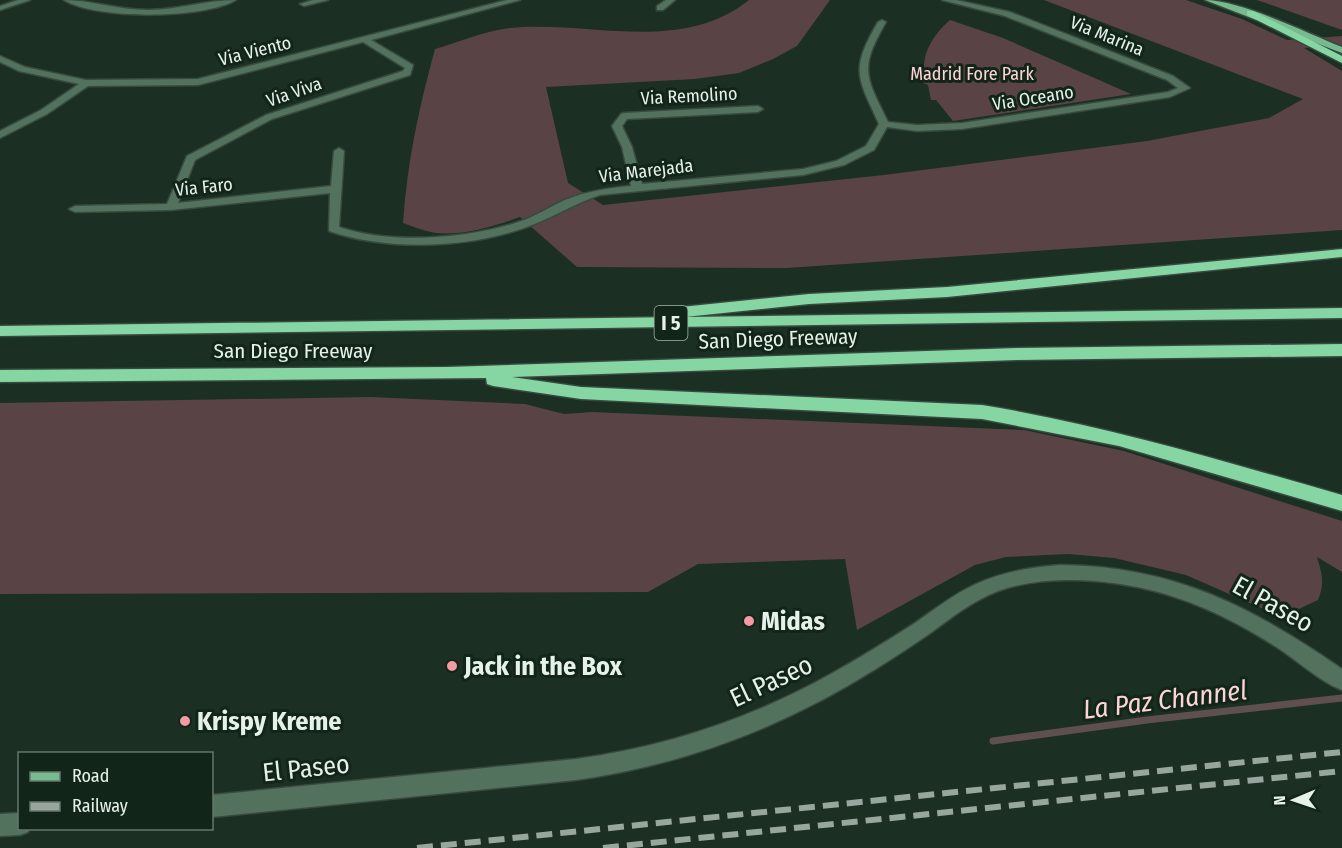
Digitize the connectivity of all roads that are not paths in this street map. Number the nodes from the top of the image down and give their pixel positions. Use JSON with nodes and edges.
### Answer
{"nodes":[{"id":1,"x":26,"y":0,"type":"edge"},
{"id":2,"x":68,"y":0,"type":"edge"},
{"id":3,"x":232,"y":0,"type":"edge"},
{"id":4,"x":324,"y":0,"type":"edge"},
{"id":5,"x":516,"y":0,"type":"edge"},
{"id":6,"x":671,"y":0,"type":"edge"},
{"id":7,"x":946,"y":0,"type":"edge"},
{"id":8,"x":1209,"y":0,"type":"edge"},
{"id":9,"x":1234,"y":0,"type":"edge"},
{"id":10,"x":304,"y":4,"type":"dead end"},
{"id":11,"x":0,"y":8,"type":"edge"},
{"id":12,"x":660,"y":8,"type":"dead end"},
{"id":13,"x":1250,"y":13,"type":"junction"},
{"id":14,"x":882,"y":22,"type":"dead end"},
{"id":15,"x":365,"y":40,"type":"junction"},
{"id":16,"x":1341,"y":47,"type":"edge"},
{"id":17,"x":0,"y":59,"type":"edge"},
{"id":18,"x":1342,"y":60,"type":"edge"},
{"id":19,"x":86,"y":83,"type":"junction"},
{"id":20,"x":1185,"y":88,"type":"joint"},
{"id":21,"x":758,"y":109,"type":"dead end"},
{"id":22,"x":884,"y":124,"type":"junction"},
{"id":23,"x":0,"y":135,"type":"edge"},
{"id":24,"x":339,"y":151,"type":"dead end"},
{"id":25,"x":637,"y":186,"type":"junction"},
{"id":26,"x":336,"y":189,"type":"junction"},
{"id":27,"x":171,"y":207,"type":"junction"},
{"id":28,"x":75,"y":209,"type":"dead end"},
{"id":29,"x":1342,"y":253,"type":"edge"},
{"id":30,"x":1342,"y":313,"type":"edge"},
{"id":31,"x":561,"y":324,"type":"junction"},
{"id":32,"x":0,"y":331,"type":"edge"},
{"id":33,"x":1342,"y":350,"type":"edge"},
{"id":34,"x":447,"y":373,"type":"junction"},
{"id":35,"x":0,"y":376,"type":"edge"},
{"id":36,"x":1342,"y":503,"type":"edge"},
{"id":37,"x":1342,"y":681,"type":"edge"},
{"id":38,"x":213,"y":806,"type":"edge"},
{"id":39,"x":18,"y":824,"type":"edge"},
{"id":40,"x":0,"y":825,"type":"edge"}],
"edges":[{"from":1,"to":11,"type":"street"},
{"from":2,"to":3,"type":"street"},
{"from":4,"to":10,"type":"street"},
{"from":5,"to":15,"type":"street","name":"Via Viento"},
{"from":6,"to":12,"type":"street"},
{"from":7,"to":20,"type":"street","name":"Via Marina"},
{"from":8,"to":13,"type":"main road"},
{"from":9,"to":16,"type":"main road"},
{"from":13,"to":16,"type":"main road"},
{"from":13,"to":18,"type":"highway"},
{"from":14,"to":22,"type":"street"},
{"from":15,"to":19,"type":"street","name":"Via Viento"},
{"from":15,"to":27,"type":"street","name":"Via Viva"},
{"from":17,"to":19,"type":"street","name":"Via Viento"},
{"from":19,"to":23,"type":"street"},
{"from":20,"to":22,"type":"street","name":"Via Oceano"},
{"from":21,"to":25,"type":"street","name":"Via Remolino"},
{"from":22,"to":25,"type":"street","name":"Via Marejada"},
{"from":24,"to":26,"type":"street","name":"Via Marejada"},
{"from":25,"to":26,"type":"street","name":"Via Marejada"},
{"from":26,"to":27,"type":"street","name":"Via Faro"},
{"from":27,"to":28,"type":"street","name":"Via Faro"},
{"from":29,"to":31,"type":"highway"},
{"from":30,"to":31,"type":"highway","name":"San Diego Freeway","number":"I 5"},
{"from":31,"to":32,"type":"highway","name":"San Diego Freeway","number":"I 5"},
{"from":33,"to":34,"type":"highway","name":"San Diego Freeway","number":"I 5"},
{"from":34,"to":35,"type":"highway","name":"San Diego Freeway","number":"I 5"},
{"from":34,"to":36,"type":"highway"},
{"from":37,"to":38,"type":"street","name":"El Paseo"},
{"from":39,"to":40,"type":"street"}]}
